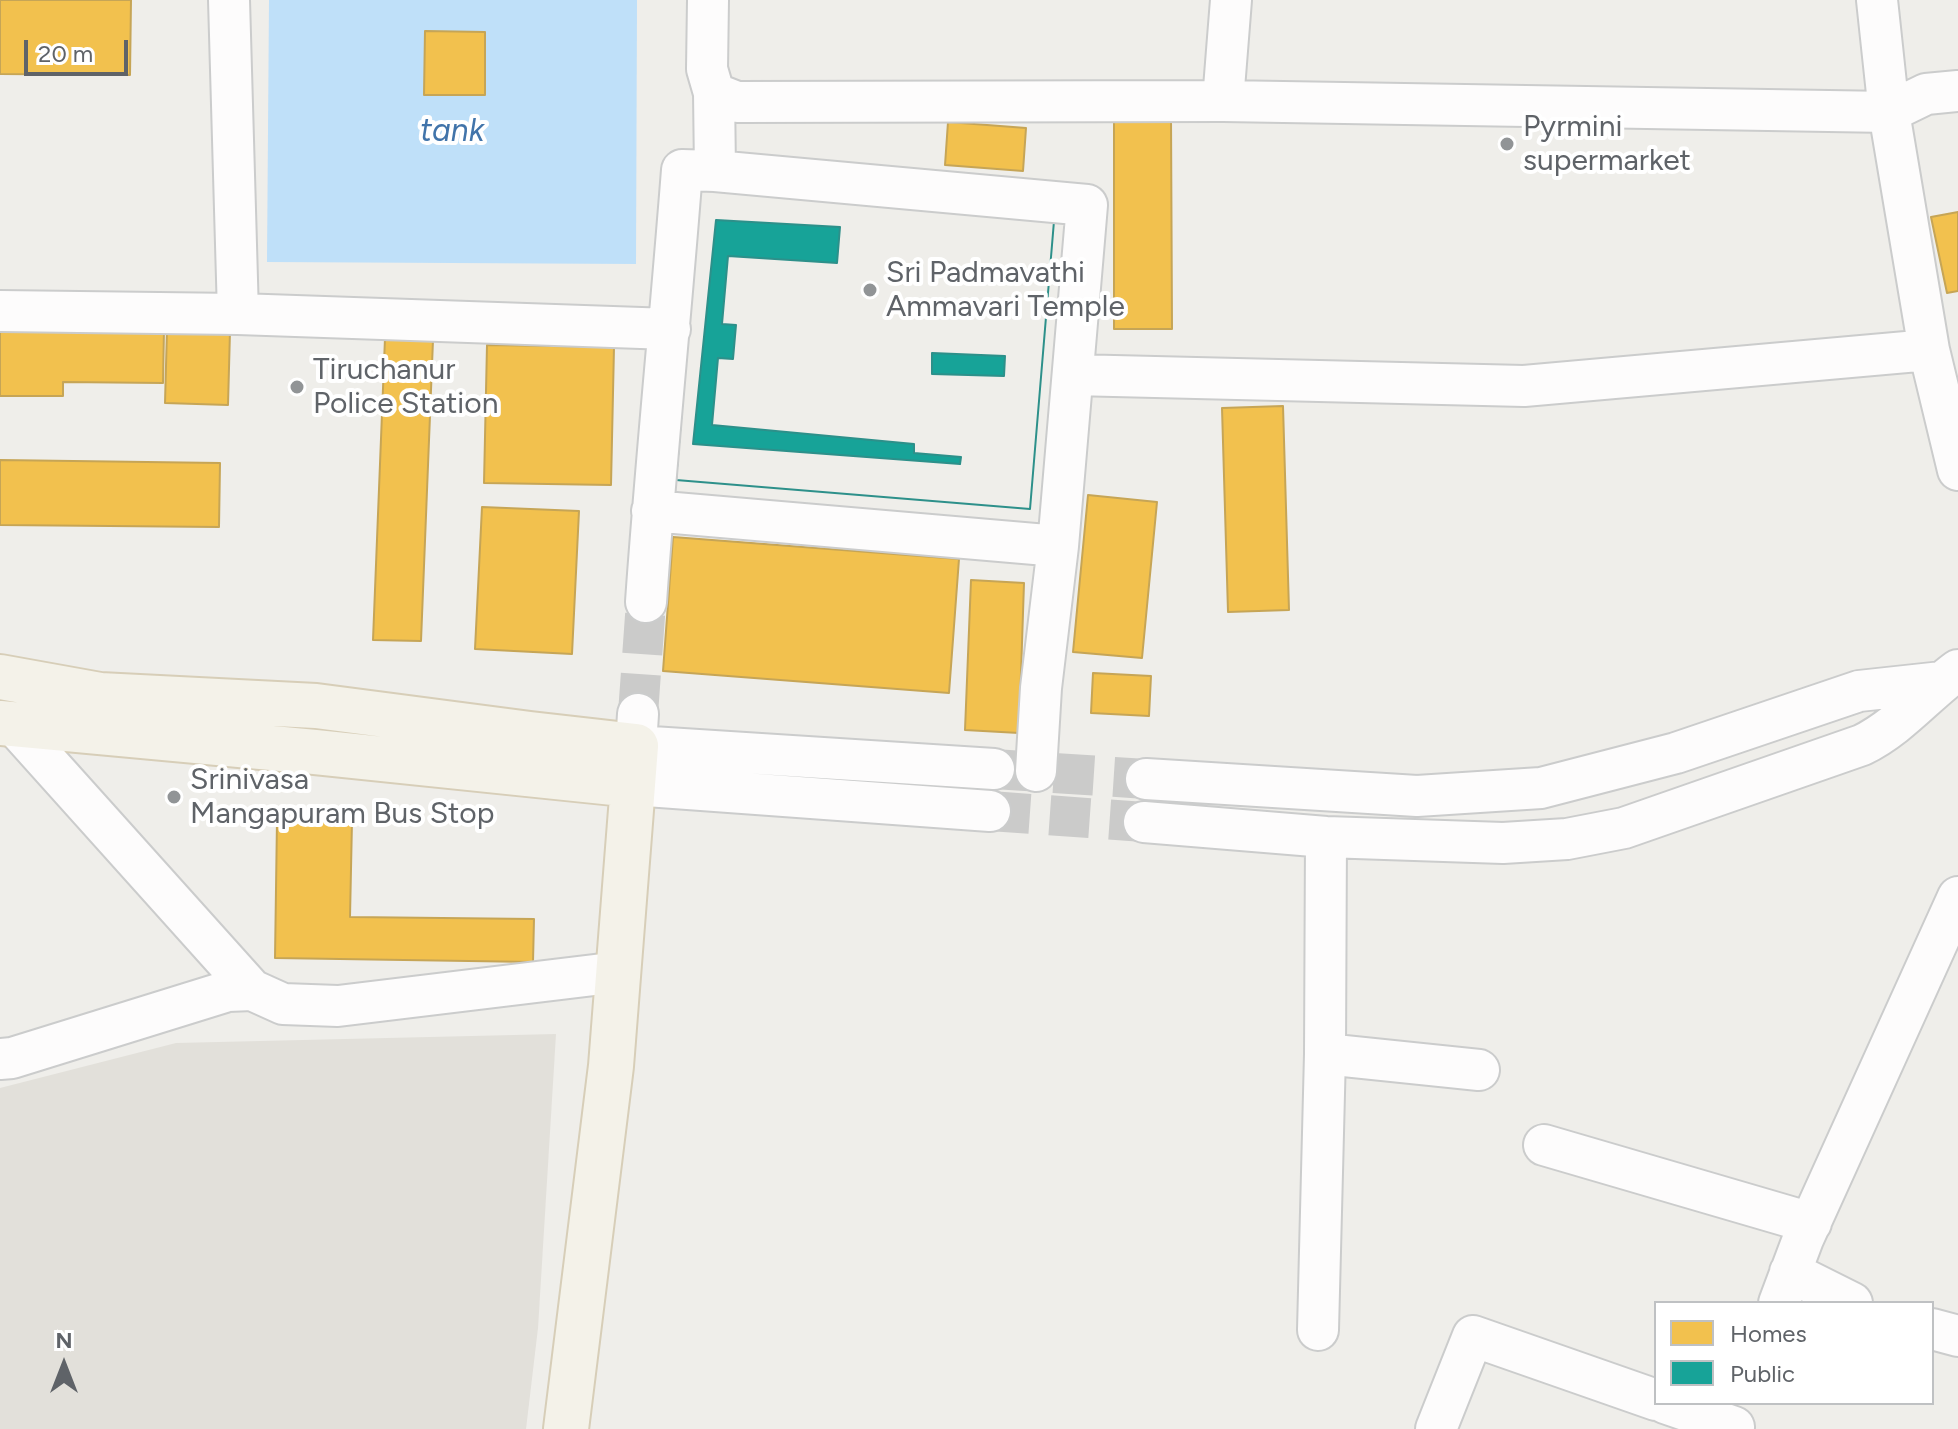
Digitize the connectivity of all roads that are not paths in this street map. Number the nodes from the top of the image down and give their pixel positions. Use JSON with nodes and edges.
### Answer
{"nodes":[{"id":1,"x":229,"y":0,"type":"edge"},
{"id":2,"x":708,"y":0,"type":"edge"},
{"id":3,"x":1231,"y":0,"type":"edge"},
{"id":4,"x":1877,"y":0,"type":"edge"},
{"id":5,"x":1958,"y":91,"type":"edge"},
{"id":6,"x":714,"y":93,"type":"junction"},
{"id":7,"x":1223,"y":101,"type":"junction"},
{"id":8,"x":1889,"y":112,"type":"junction"},
{"id":9,"x":715,"y":171,"type":"junction"},
{"id":10,"x":0,"y":311,"type":"edge"},
{"id":11,"x":238,"y":314,"type":"junction"},
{"id":12,"x":670,"y":329,"type":"junction"},
{"id":13,"x":1929,"y":350,"type":"junction"},
{"id":14,"x":1073,"y":375,"type":"junction"},
{"id":15,"x":1958,"y":470,"type":"edge"},
{"id":16,"x":652,"y":511,"type":"junction"},
{"id":17,"x":1058,"y":546,"type":"junction"},
{"id":18,"x":646,"y":602,"type":"tunnel mouth"},
{"id":19,"x":1950,"y":676,"type":"edge"},
{"id":20,"x":0,"y":677,"type":"edge"},
{"id":21,"x":7,"y":724,"type":"edge"},
{"id":22,"x":635,"y":748,"type":"junction"},
{"id":23,"x":994,"y":769,"type":"tunnel mouth"},
{"id":24,"x":1036,"y":771,"type":"dead end"},
{"id":25,"x":1146,"y":779,"type":"tunnel mouth"},
{"id":26,"x":990,"y":811,"type":"tunnel mouth"},
{"id":27,"x":1144,"y":822,"type":"tunnel mouth"},
{"id":28,"x":1326,"y":837,"type":"junction"},
{"id":29,"x":1956,"y":910,"type":"edge"},
{"id":30,"x":619,"y":972,"type":"junction"},
{"id":31,"x":252,"y":990,"type":"junction"},
{"id":32,"x":1325,"y":1054,"type":"junction"},
{"id":33,"x":0,"y":1059,"type":"edge"},
{"id":34,"x":1479,"y":1070,"type":"dead end"},
{"id":35,"x":1544,"y":1145,"type":"dead end"},
{"id":36,"x":1811,"y":1223,"type":"junction"},
{"id":37,"x":1784,"y":1288,"type":"edge"},
{"id":38,"x":1843,"y":1301,"type":"edge"},
{"id":39,"x":1318,"y":1330,"type":"dead end"},
{"id":40,"x":1934,"y":1330,"type":"edge"},
{"id":41,"x":1958,"y":1336,"type":"edge"},
{"id":42,"x":1654,"y":1399,"type":"edge"},
{"id":43,"x":1673,"y":1405,"type":"edge"},
{"id":44,"x":1736,"y":1420,"type":"edge"},
{"id":45,"x":566,"y":1429,"type":"edge"},
{"id":46,"x":1436,"y":1429,"type":"edge"}],
"edges":[{"from":1,"to":11,"type":"street"},
{"from":2,"to":6,"type":"street"},
{"from":3,"to":7,"type":"street"},
{"from":4,"to":8,"type":"street"},
{"from":5,"to":8,"type":"street"},
{"from":6,"to":7,"type":"street"},
{"from":6,"to":9,"type":"street"},
{"from":7,"to":8,"type":"street"},
{"from":8,"to":13,"type":"street"},
{"from":9,"to":12,"type":"street"},
{"from":9,"to":14,"type":"street"},
{"from":10,"to":11,"type":"street"},
{"from":11,"to":12,"type":"street"},
{"from":12,"to":16,"type":"street"},
{"from":13,"to":14,"type":"street"},
{"from":13,"to":15,"type":"street"},
{"from":14,"to":17,"type":"street"},
{"from":16,"to":17,"type":"street"},
{"from":16,"to":18,"type":"street"},
{"from":17,"to":24,"type":"street"},
{"from":19,"to":25,"type":"street"},
{"from":19,"to":28,"type":"street"},
{"from":20,"to":22,"type":"main road"},
{"from":21,"to":22,"type":"main road"},
{"from":21,"to":31,"type":"street"},
{"from":22,"to":23,"type":"street"},
{"from":22,"to":26,"type":"street"},
{"from":22,"to":30,"type":"main road"},
{"from":27,"to":28,"type":"street"},
{"from":28,"to":32,"type":"street"},
{"from":29,"to":36,"type":"street"},
{"from":30,"to":31,"type":"street"},
{"from":30,"to":45,"type":"main road"},
{"from":31,"to":33,"type":"street"},
{"from":32,"to":34,"type":"street"},
{"from":32,"to":39,"type":"street"},
{"from":35,"to":36,"type":"street"},
{"from":36,"to":37,"type":"street"},
{"from":37,"to":38,"type":"street"},
{"from":40,"to":41,"type":"street"},
{"from":42,"to":46,"type":"street"},
{"from":43,"to":44,"type":"street"}]}
